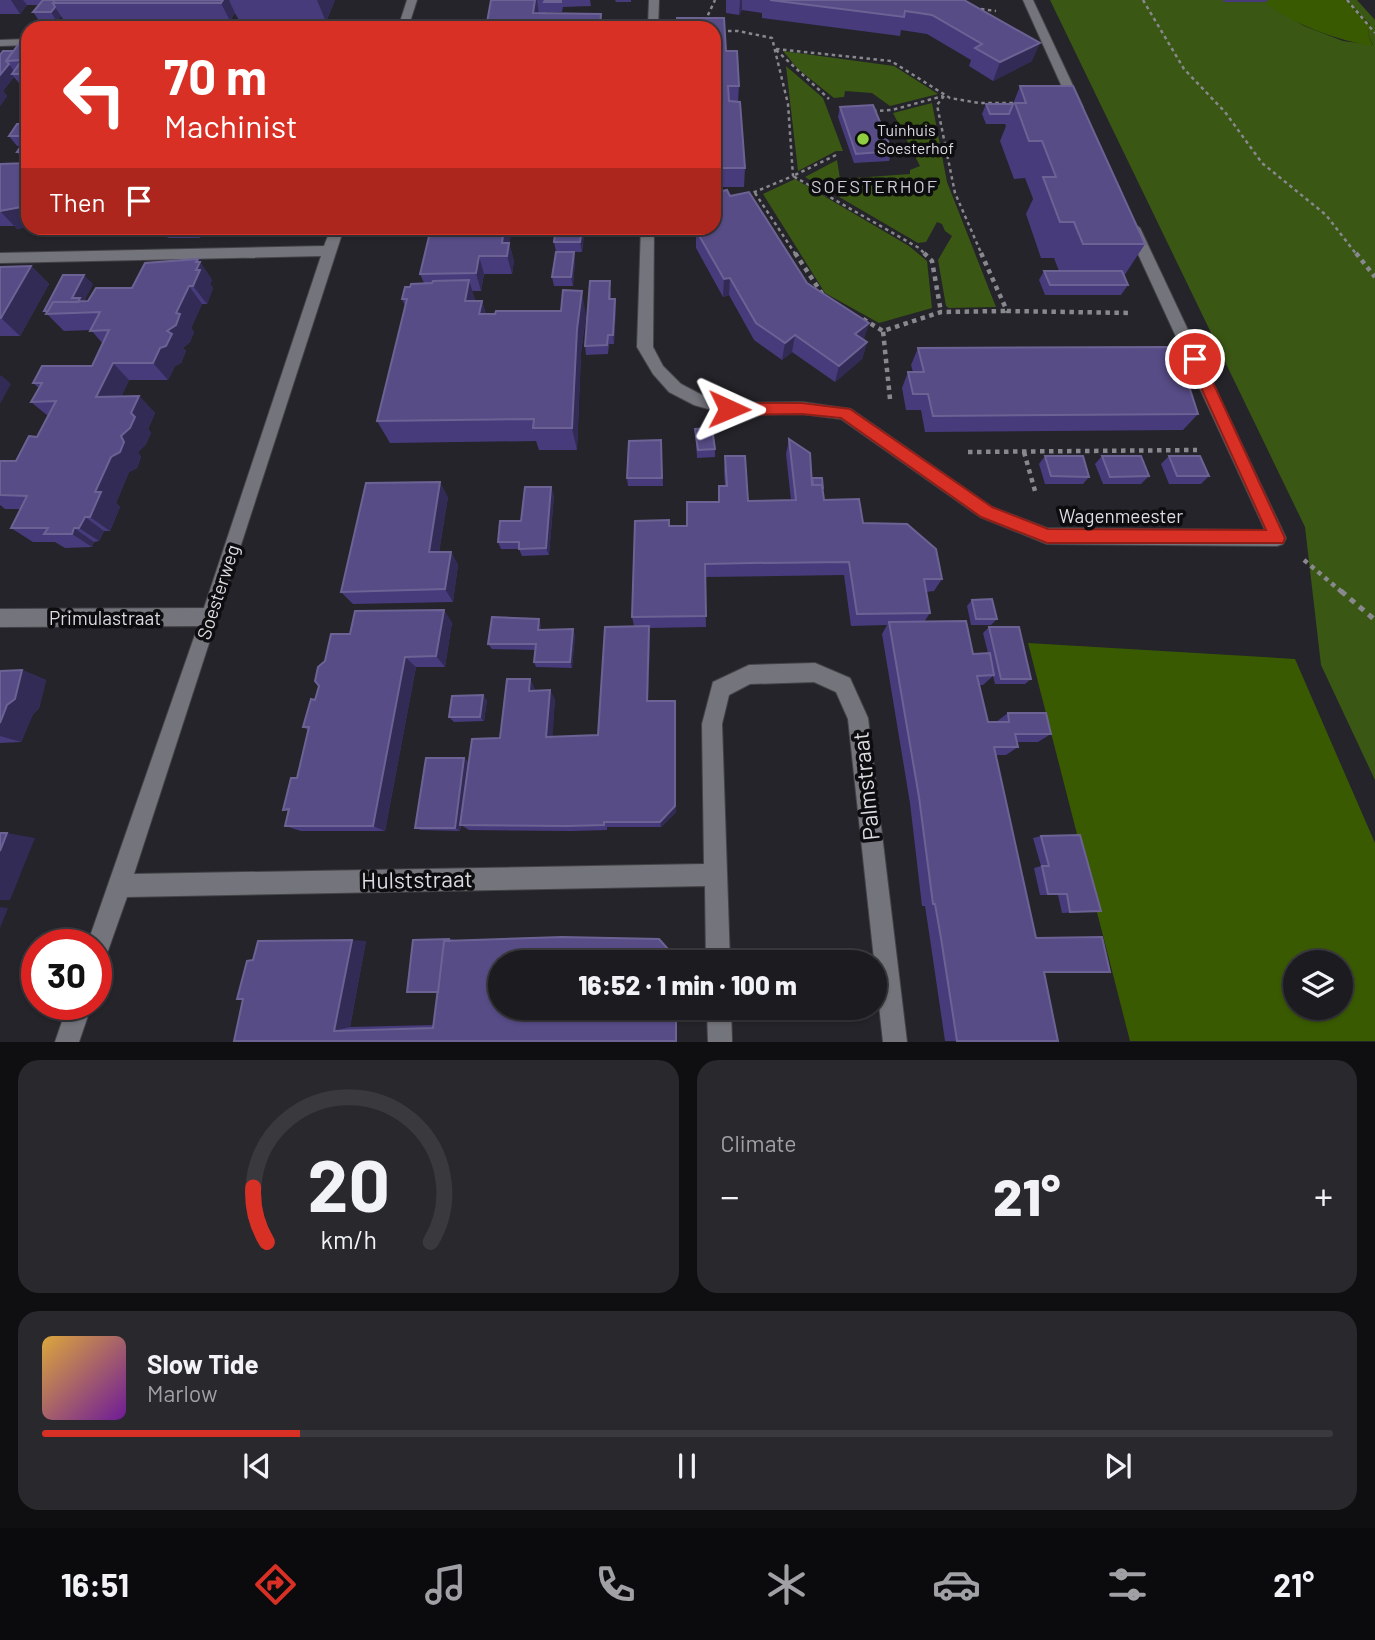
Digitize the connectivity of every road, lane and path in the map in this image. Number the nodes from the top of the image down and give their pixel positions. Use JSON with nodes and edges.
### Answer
{"nodes":[{"id":1,"x":412,"y":0,"type":"edge"},
{"id":2,"x":654,"y":0,"type":"edge"},
{"id":3,"x":715,"y":0,"type":"edge"},
{"id":4,"x":1028,"y":0,"type":"edge"},
{"id":5,"x":1143,"y":0,"type":"edge"},
{"id":6,"x":1347,"y":0,"type":"edge"},
{"id":7,"x":962,"y":6,"type":"edge"},
{"id":8,"x":1035,"y":16,"type":"junction"},
{"id":9,"x":405,"y":21,"type":"edge"},
{"id":10,"x":653,"y":21,"type":"edge"},
{"id":11,"x":705,"y":21,"type":"edge"},
{"id":12,"x":721,"y":31,"type":"edge"},
{"id":13,"x":1375,"y":33,"type":"edge"},
{"id":14,"x":21,"y":42,"type":"edge"},
{"id":15,"x":0,"y":43,"type":"edge"},
{"id":16,"x":776,"y":49,"type":"junction"},
{"id":17,"x":944,"y":96,"type":"junction"},
{"id":18,"x":829,"y":99,"type":"dead end"},
{"id":19,"x":1078,"y":109,"type":"joint"},
{"id":20,"x":872,"y":111,"type":"edge"},
{"id":21,"x":836,"y":155,"type":"dead end"},
{"id":22,"x":793,"y":176,"type":"junction"},
{"id":23,"x":755,"y":194,"type":"junction"},
{"id":24,"x":735,"y":198,"type":"edge"},
{"id":25,"x":1127,"y":214,"type":"edge"},
{"id":26,"x":335,"y":235,"type":"edge"},
{"id":27,"x":648,"y":235,"type":"edge"},
{"id":28,"x":329,"y":251,"type":"junction"},
{"id":29,"x":0,"y":258,"type":"edge"},
{"id":30,"x":1375,"y":277,"type":"edge"},
{"id":31,"x":832,"y":301,"type":"edge"},
{"id":32,"x":1007,"y":311,"type":"junction"},
{"id":33,"x":941,"y":312,"type":"junction"},
{"id":34,"x":853,"y":313,"type":"edge"},
{"id":35,"x":1174,"y":314,"type":"junction"},
{"id":36,"x":883,"y":331,"type":"junction"},
{"id":37,"x":874,"y":433,"type":"junction"},
{"id":38,"x":1237,"y":450,"type":"junction"},
{"id":39,"x":905,"y":453,"type":"junction"},
{"id":40,"x":1277,"y":538,"type":"junction"},
{"id":41,"x":210,"y":617,"type":"junction"},
{"id":42,"x":0,"y":618,"type":"edge"},
{"id":43,"x":1375,"y":620,"type":"edge"},
{"id":44,"x":715,"y":875,"type":"junction"},
{"id":45,"x":119,"y":886,"type":"junction"},
{"id":46,"x":104,"y":929,"type":"edge"},
{"id":47,"x":718,"y":950,"type":"edge"},
{"id":48,"x":74,"y":1020,"type":"edge"},
{"id":49,"x":719,"y":1020,"type":"edge"},
{"id":50,"x":67,"y":1041,"type":"edge"},
{"id":51,"x":720,"y":1041,"type":"edge"},
{"id":52,"x":895,"y":1041,"type":"edge"}],
"edges":[{"from":1,"to":9,"type":"street"},
{"from":2,"to":10,"type":"street"},
{"from":3,"to":11,"type":"path"},
{"from":4,"to":8,"type":"street"},
{"from":5,"to":30,"type":"path"},
{"from":6,"to":13,"type":"path"},
{"from":7,"to":8,"type":"path"},
{"from":8,"to":19,"type":"street"},
{"from":12,"to":16,"type":"path"},
{"from":14,"to":15,"type":"street"},
{"from":16,"to":17,"type":"path"},
{"from":16,"to":18,"type":"path"},
{"from":16,"to":22,"type":"path"},
{"from":17,"to":19,"type":"path"},
{"from":17,"to":20,"type":"path"},
{"from":17,"to":32,"type":"path"},
{"from":21,"to":22,"type":"path"},
{"from":22,"to":23,"type":"path"},
{"from":22,"to":33,"type":"path"},
{"from":23,"to":24,"type":"path"},
{"from":23,"to":31,"type":"path"},
{"from":25,"to":35,"type":"street"},
{"from":26,"to":28,"type":"street","name":"Soesterweg"},
{"from":27,"to":37,"type":"street","name":"Wagenmeester"},
{"from":28,"to":29,"type":"street"},
{"from":28,"to":41,"type":"street","name":"Soesterweg"},
{"from":32,"to":33,"type":"path"},
{"from":32,"to":35,"type":"path"},
{"from":33,"to":36,"type":"path"},
{"from":34,"to":36,"type":"path"},
{"from":35,"to":38,"type":"street"},
{"from":36,"to":37,"type":"path"},
{"from":37,"to":39,"type":"street","name":"Wagenmeester"},
{"from":38,"to":39,"type":"path"},
{"from":38,"to":40,"type":"street"},
{"from":39,"to":40,"type":"street","name":"Wagenmeester"},
{"from":40,"to":43,"type":"path"},
{"from":41,"to":42,"type":"street","name":"Primulastraat"},
{"from":41,"to":45,"type":"street","name":"Soesterweg"},
{"from":44,"to":45,"type":"street","name":"Hulststraat"},
{"from":44,"to":47,"type":"street","name":"Palmstraat"},
{"from":44,"to":52,"type":"street","name":"Palmstraat"},
{"from":45,"to":46,"type":"street","name":"Soesterweg"},
{"from":48,"to":50,"type":"street"},
{"from":49,"to":51,"type":"street"}]}
